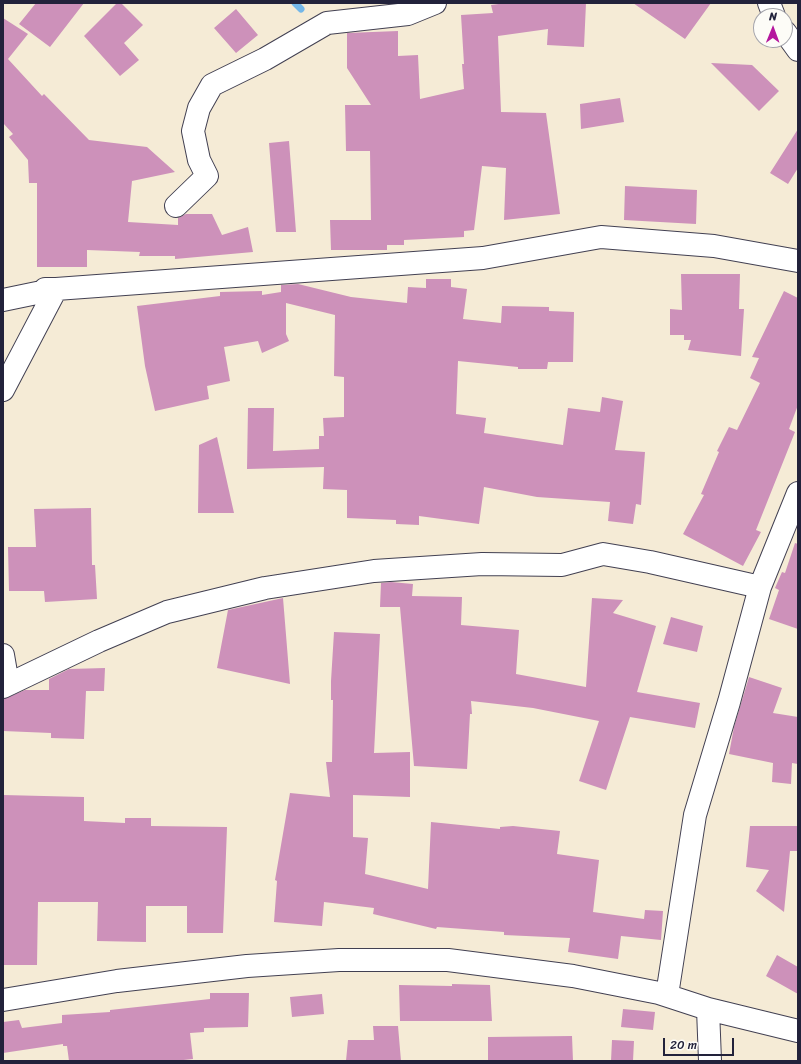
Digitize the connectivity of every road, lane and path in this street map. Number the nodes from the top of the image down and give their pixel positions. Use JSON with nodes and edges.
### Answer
{"nodes":[{"id":1,"x":435,"y":3,"type":"edge"},
{"id":2,"x":176,"y":206,"type":"dead end"},
{"id":3,"x":798,"y":261,"type":"edge"},
{"id":4,"x":3,"y":289,"type":"edge"},
{"id":5,"x":56,"y":289,"type":"junction"},
{"id":6,"x":3,"y":300,"type":"edge"},
{"id":7,"x":3,"y":390,"type":"edge"},
{"id":8,"x":798,"y":493,"type":"edge"},
{"id":9,"x":760,"y":587,"type":"junction"},
{"id":10,"x":3,"y":655,"type":"edge"},
{"id":11,"x":6,"y":686,"type":"edge"},
{"id":12,"x":667,"y":995,"type":"junction"},
{"id":13,"x":3,"y":1000,"type":"edge"},
{"id":14,"x":708,"y":1009,"type":"junction"},
{"id":15,"x":798,"y":1031,"type":"edge"},
{"id":16,"x":710,"y":1061,"type":"edge"}],
"edges":[{"from":1,"to":2,"type":"street"},
{"from":3,"to":5,"type":"street"},
{"from":4,"to":5,"type":"street"},
{"from":5,"to":6,"type":"street"},
{"from":5,"to":7,"type":"street"},
{"from":8,"to":9,"type":"street"},
{"from":9,"to":11,"type":"street"},
{"from":9,"to":12,"type":"street"},
{"from":10,"to":11,"type":"street"},
{"from":12,"to":13,"type":"street"},
{"from":12,"to":14,"type":"street"},
{"from":14,"to":15,"type":"street"},
{"from":14,"to":16,"type":"street"}]}
